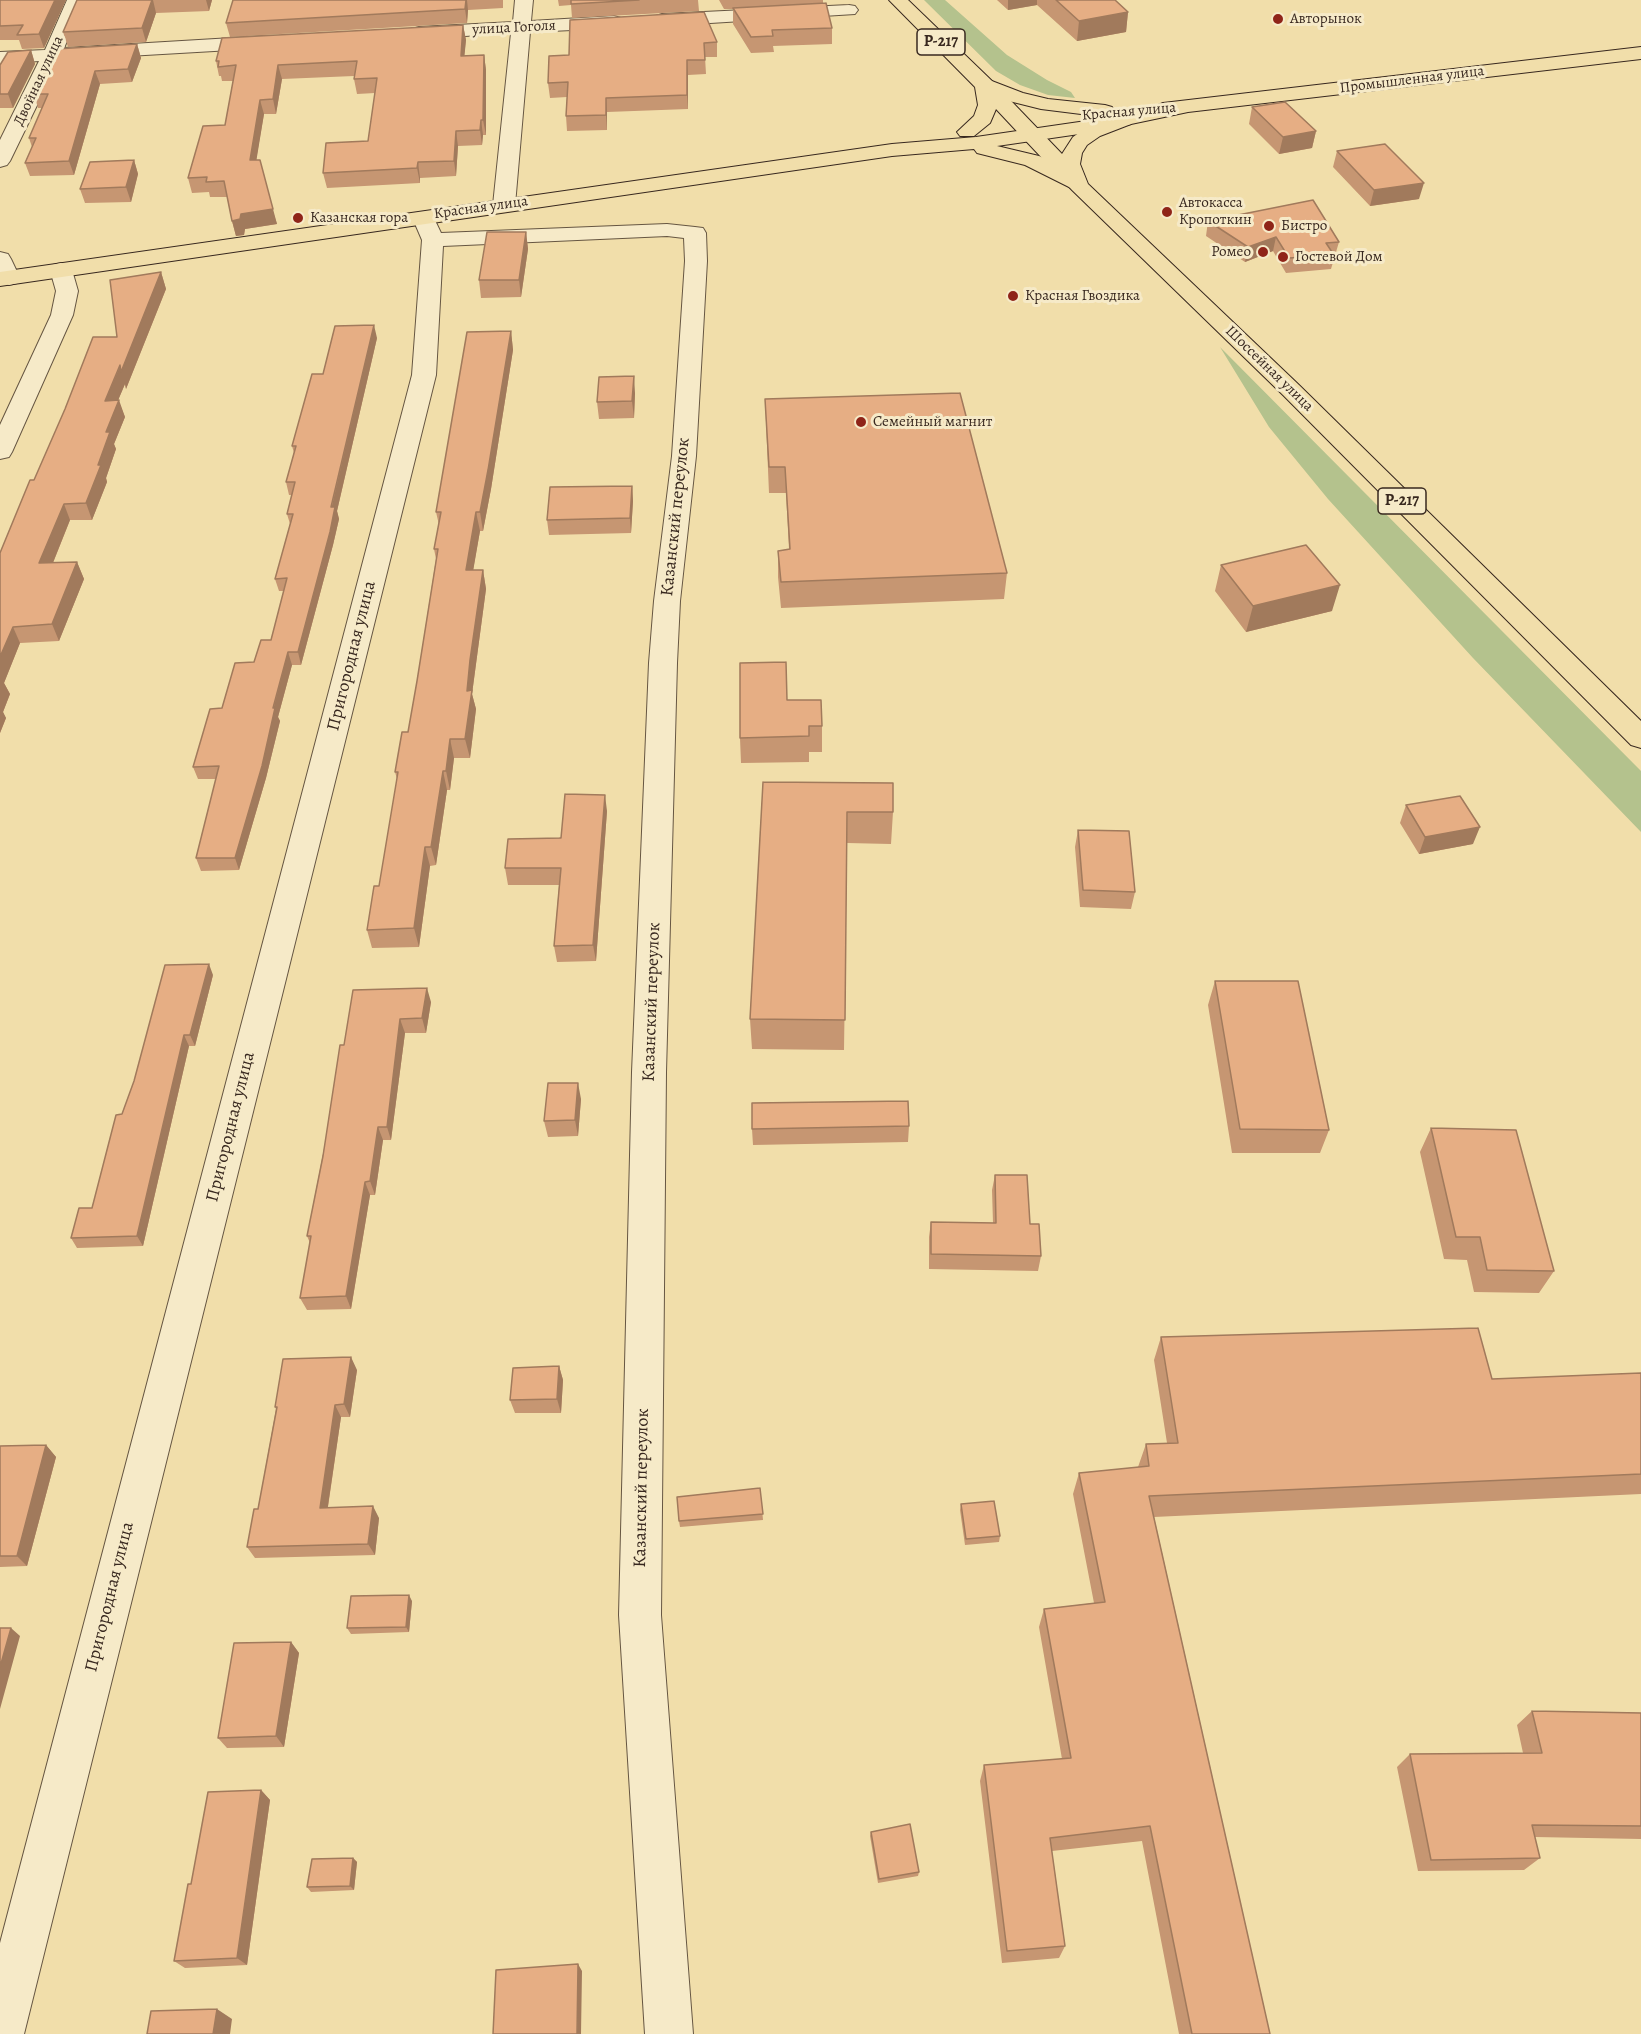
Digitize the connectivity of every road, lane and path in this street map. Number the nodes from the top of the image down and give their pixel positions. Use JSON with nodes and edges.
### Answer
{"nodes":[{"id":1,"x":76,"y":0,"type":"edge"},
{"id":2,"x":525,"y":0,"type":"edge"},
{"id":3,"x":898,"y":0,"type":"edge"},
{"id":4,"x":849,"y":10,"type":"dead end"},
{"id":5,"x":523,"y":27,"type":"junction"},
{"id":6,"x":405,"y":34,"type":"edge"},
{"id":7,"x":287,"y":41,"type":"edge"},
{"id":8,"x":1641,"y":53,"type":"edge"},
{"id":9,"x":52,"y":55,"type":"junction"},
{"id":10,"x":0,"y":58,"type":"edge"},
{"id":11,"x":984,"y":84,"type":"junction"},
{"id":12,"x":1184,"y":107,"type":"joint"},
{"id":13,"x":1122,"y":116,"type":"junction"},
{"id":14,"x":1028,"y":129,"type":"junction"},
{"id":15,"x":967,"y":132,"type":"junction"},
{"id":16,"x":946,"y":146,"type":"junction"},
{"id":17,"x":892,"y":150,"type":"junction"},
{"id":18,"x":0,"y":161,"type":"edge"},
{"id":19,"x":1079,"y":186,"type":"junction"},
{"id":20,"x":504,"y":205,"type":"junction"},
{"id":21,"x":428,"y":228,"type":"junction"},
{"id":22,"x":61,"y":270,"type":"junction"},
{"id":23,"x":3,"y":272,"type":"edge"},
{"id":24,"x":0,"y":452,"type":"edge"},
{"id":25,"x":1641,"y":738,"type":"edge"},
{"id":26,"x":0,"y":2034,"type":"edge"},
{"id":27,"x":669,"y":2034,"type":"edge"}],
"edges":[{"from":1,"to":9,"type":"street","name":"Двойная улица"},
{"from":2,"to":5,"type":"street"},
{"from":3,"to":11,"type":"main road","name":"Шоссейная улица","number":"Р-217"},
{"from":4,"to":5,"type":"street","name":"улица Гоголя"},
{"from":5,"to":6,"type":"street","name":"улица Гоголя"},
{"from":5,"to":20,"type":"street"},
{"from":7,"to":9,"type":"street"},
{"from":8,"to":12,"type":"main road","name":"Промышленная улица"},
{"from":9,"to":10,"type":"street"},
{"from":9,"to":18,"type":"street","name":"Двойная улица"},
{"from":11,"to":13,"type":"main road"},
{"from":11,"to":14,"type":"main road","name":"Шоссейная улица","number":"Р-217"},
{"from":11,"to":15,"type":"main road"},
{"from":12,"to":13,"type":"main road","name":"Красная улица"},
{"from":13,"to":14,"type":"main road","name":"Красная улица"},
{"from":13,"to":19,"type":"main road"},
{"from":14,"to":15,"type":"main road","name":"Красная улица"},
{"from":14,"to":16,"type":"main road","name":"Красная улица"},
{"from":14,"to":19,"type":"main road","name":"Шоссейная улица","number":"Р-217"},
{"from":15,"to":17,"type":"main road","name":"Красная улица"},
{"from":16,"to":17,"type":"main road","name":"Красная улица"},
{"from":16,"to":19,"type":"main road"},
{"from":17,"to":20,"type":"main road","name":"Красная улица"},
{"from":19,"to":25,"type":"main road","name":"Шоссейная улица","number":"Р-217"},
{"from":20,"to":21,"type":"main road","name":"Красная улица"},
{"from":21,"to":22,"type":"main road","name":"Красная улица"},
{"from":21,"to":26,"type":"street","name":"Пригородная улица"},
{"from":21,"to":27,"type":"street","name":"Казанский переулок"},
{"from":22,"to":23,"type":"main road","name":"Красная улица"},
{"from":22,"to":24,"type":"street"}]}
